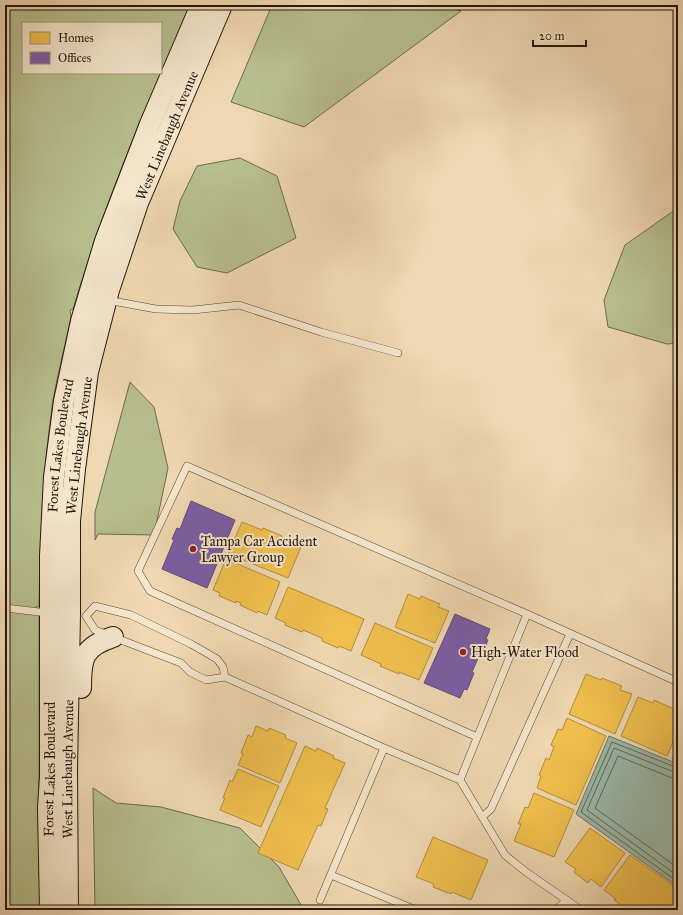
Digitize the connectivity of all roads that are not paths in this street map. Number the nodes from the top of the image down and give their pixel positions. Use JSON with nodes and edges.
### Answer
{"nodes":[{"id":1,"x":201,"y":5,"type":"edge"},
{"id":2,"x":222,"y":5,"type":"edge"},
{"id":3,"x":97,"y":298,"type":"junction"},
{"id":4,"x":398,"y":353,"type":"dead end"},
{"id":5,"x":5,"y":608,"type":"edge"},
{"id":6,"x":527,"y":614,"type":"junction"},
{"id":7,"x":69,"y":615,"type":"junction"},
{"id":8,"x":570,"y":634,"type":"junction"},
{"id":9,"x":113,"y":637,"type":"junction"},
{"id":10,"x":225,"y":678,"type":"junction"},
{"id":11,"x":678,"y":682,"type":"edge"},
{"id":12,"x":477,"y":737,"type":"junction"},
{"id":13,"x":384,"y":748,"type":"junction"},
{"id":14,"x":460,"y":780,"type":"junction"},
{"id":15,"x":68,"y":804,"type":"junction"},
{"id":16,"x":482,"y":817,"type":"junction"},
{"id":17,"x":68,"y":838,"type":"junction"},
{"id":18,"x":331,"y":875,"type":"junction"},
{"id":19,"x":320,"y":900,"type":"dead end"},
{"id":20,"x":567,"y":900,"type":"junction"},
{"id":21,"x":50,"y":910,"type":"edge"},
{"id":22,"x":68,"y":910,"type":"edge"},
{"id":23,"x":416,"y":910,"type":"edge"},
{"id":24,"x":555,"y":910,"type":"edge"},
{"id":25,"x":581,"y":910,"type":"edge"}],
"edges":[{"from":1,"to":3,"type":"main road","name":"Forest Lakes Boulevard"},
{"from":2,"to":3,"type":"main road","name":"West Linebaugh Avenue"},
{"from":3,"to":4,"type":"lane"},
{"from":3,"to":7,"type":"main road","name":"West Linebaugh Avenue"},
{"from":3,"to":7,"type":"main road","name":"Forest Lakes Boulevard"},
{"from":5,"to":7,"type":"lane"},
{"from":6,"to":8,"type":"lane"},
{"from":6,"to":12,"type":"lane"},
{"from":6,"to":12,"type":"lane"},
{"from":7,"to":9,"type":"lane"},
{"from":7,"to":10,"type":"lane"},
{"from":7,"to":15,"type":"main road","name":"West Linebaugh Avenue"},
{"from":7,"to":17,"type":"main road"},
{"from":7,"to":21,"type":"main road","name":"Forest Lakes Boulevard"},
{"from":8,"to":11,"type":"lane"},
{"from":8,"to":16,"type":"lane"},
{"from":9,"to":10,"type":"lane"},
{"from":9,"to":15,"type":"main road"},
{"from":10,"to":13,"type":"lane"},
{"from":12,"to":14,"type":"lane"},
{"from":13,"to":14,"type":"lane"},
{"from":13,"to":18,"type":"lane"},
{"from":14,"to":16,"type":"lane"},
{"from":15,"to":17,"type":"main road","name":"West Linebaugh Avenue"},
{"from":16,"to":20,"type":"lane"},
{"from":17,"to":22,"type":"main road","name":"West Linebaugh Avenue"},
{"from":18,"to":19,"type":"lane"},
{"from":18,"to":23,"type":"lane"},
{"from":20,"to":24,"type":"lane"},
{"from":20,"to":25,"type":"lane"}]}
